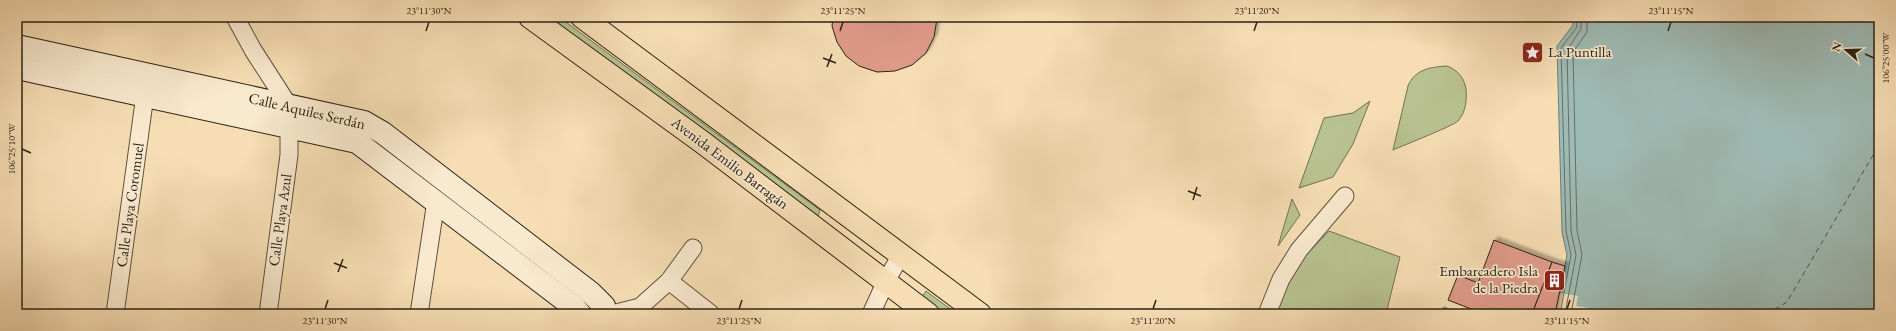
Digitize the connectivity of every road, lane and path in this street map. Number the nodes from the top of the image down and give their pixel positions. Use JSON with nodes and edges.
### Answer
{"nodes":[{"id":1,"x":235,"y":17,"type":"edge"},
{"id":2,"x":530,"y":17,"type":"edge"},
{"id":3,"x":582,"y":17,"type":"edge"},
{"id":4,"x":17,"y":46,"type":"edge"},
{"id":5,"x":17,"y":68,"type":"edge"},
{"id":6,"x":75,"y":70,"type":"junction"},
{"id":7,"x":145,"y":95,"type":"junction"},
{"id":8,"x":289,"y":116,"type":"junction"},
{"id":9,"x":397,"y":144,"type":"junction"},
{"id":10,"x":385,"y":161,"type":"junction"},
{"id":11,"x":1345,"y":196,"type":"dead end"},
{"id":12,"x":436,"y":201,"type":"junction"},
{"id":13,"x":693,"y":248,"type":"dead end"},
{"id":14,"x":900,"y":255,"type":"junction"},
{"id":15,"x":669,"y":281,"type":"junction"},
{"id":16,"x":886,"y":281,"type":"junction"},
{"id":17,"x":115,"y":314,"type":"edge"},
{"id":18,"x":268,"y":314,"type":"edge"},
{"id":19,"x":419,"y":314,"type":"edge"},
{"id":20,"x":580,"y":314,"type":"edge"},
{"id":21,"x":607,"y":314,"type":"edge"},
{"id":22,"x":612,"y":314,"type":"edge"},
{"id":23,"x":712,"y":314,"type":"edge"},
{"id":24,"x":871,"y":314,"type":"edge"},
{"id":25,"x":928,"y":314,"type":"edge"},
{"id":26,"x":980,"y":314,"type":"edge"},
{"id":27,"x":1267,"y":314,"type":"edge"}],
"edges":[{"from":1,"to":8,"type":"street"},
{"from":2,"to":16,"type":"main road","name":"Avenida Emilio Barragán"},
{"from":3,"to":14,"type":"main road","name":"Avenida Emilio Barragán"},
{"from":4,"to":6,"type":"street","name":"Calle Aquiles Serdán"},
{"from":5,"to":6,"type":"street","name":"Calle Aquiles Serdán"},
{"from":6,"to":7,"type":"street","name":"Calle Aquiles Serdán"},
{"from":6,"to":8,"type":"street","name":"Calle Aquiles Serdán"},
{"from":7,"to":8,"type":"street","name":"Calle Aquiles Serdán"},
{"from":7,"to":17,"type":"street","name":"Calle Playa Coromuel"},
{"from":8,"to":9,"type":"street","name":"Calle Aquiles Serdán"},
{"from":8,"to":10,"type":"street","name":"Calle Aquiles Serdán"},
{"from":8,"to":18,"type":"street","name":"Calle Playa Azul"},
{"from":9,"to":10,"type":"street"},
{"from":9,"to":21,"type":"street","name":"Calle Aquiles Serdán"},
{"from":10,"to":12,"type":"street","name":"Calle Aquiles Serdán"},
{"from":11,"to":27,"type":"street"},
{"from":12,"to":19,"type":"street"},
{"from":12,"to":20,"type":"street","name":"Calle Aquiles Serdán"},
{"from":13,"to":15,"type":"street"},
{"from":14,"to":16,"type":"street"},
{"from":14,"to":26,"type":"main road","name":"Avenida Emilio Barragán"},
{"from":15,"to":22,"type":"street"},
{"from":15,"to":23,"type":"street"},
{"from":16,"to":24,"type":"street"},
{"from":16,"to":25,"type":"main road","name":"Avenida Emilio Barragán"}]}
